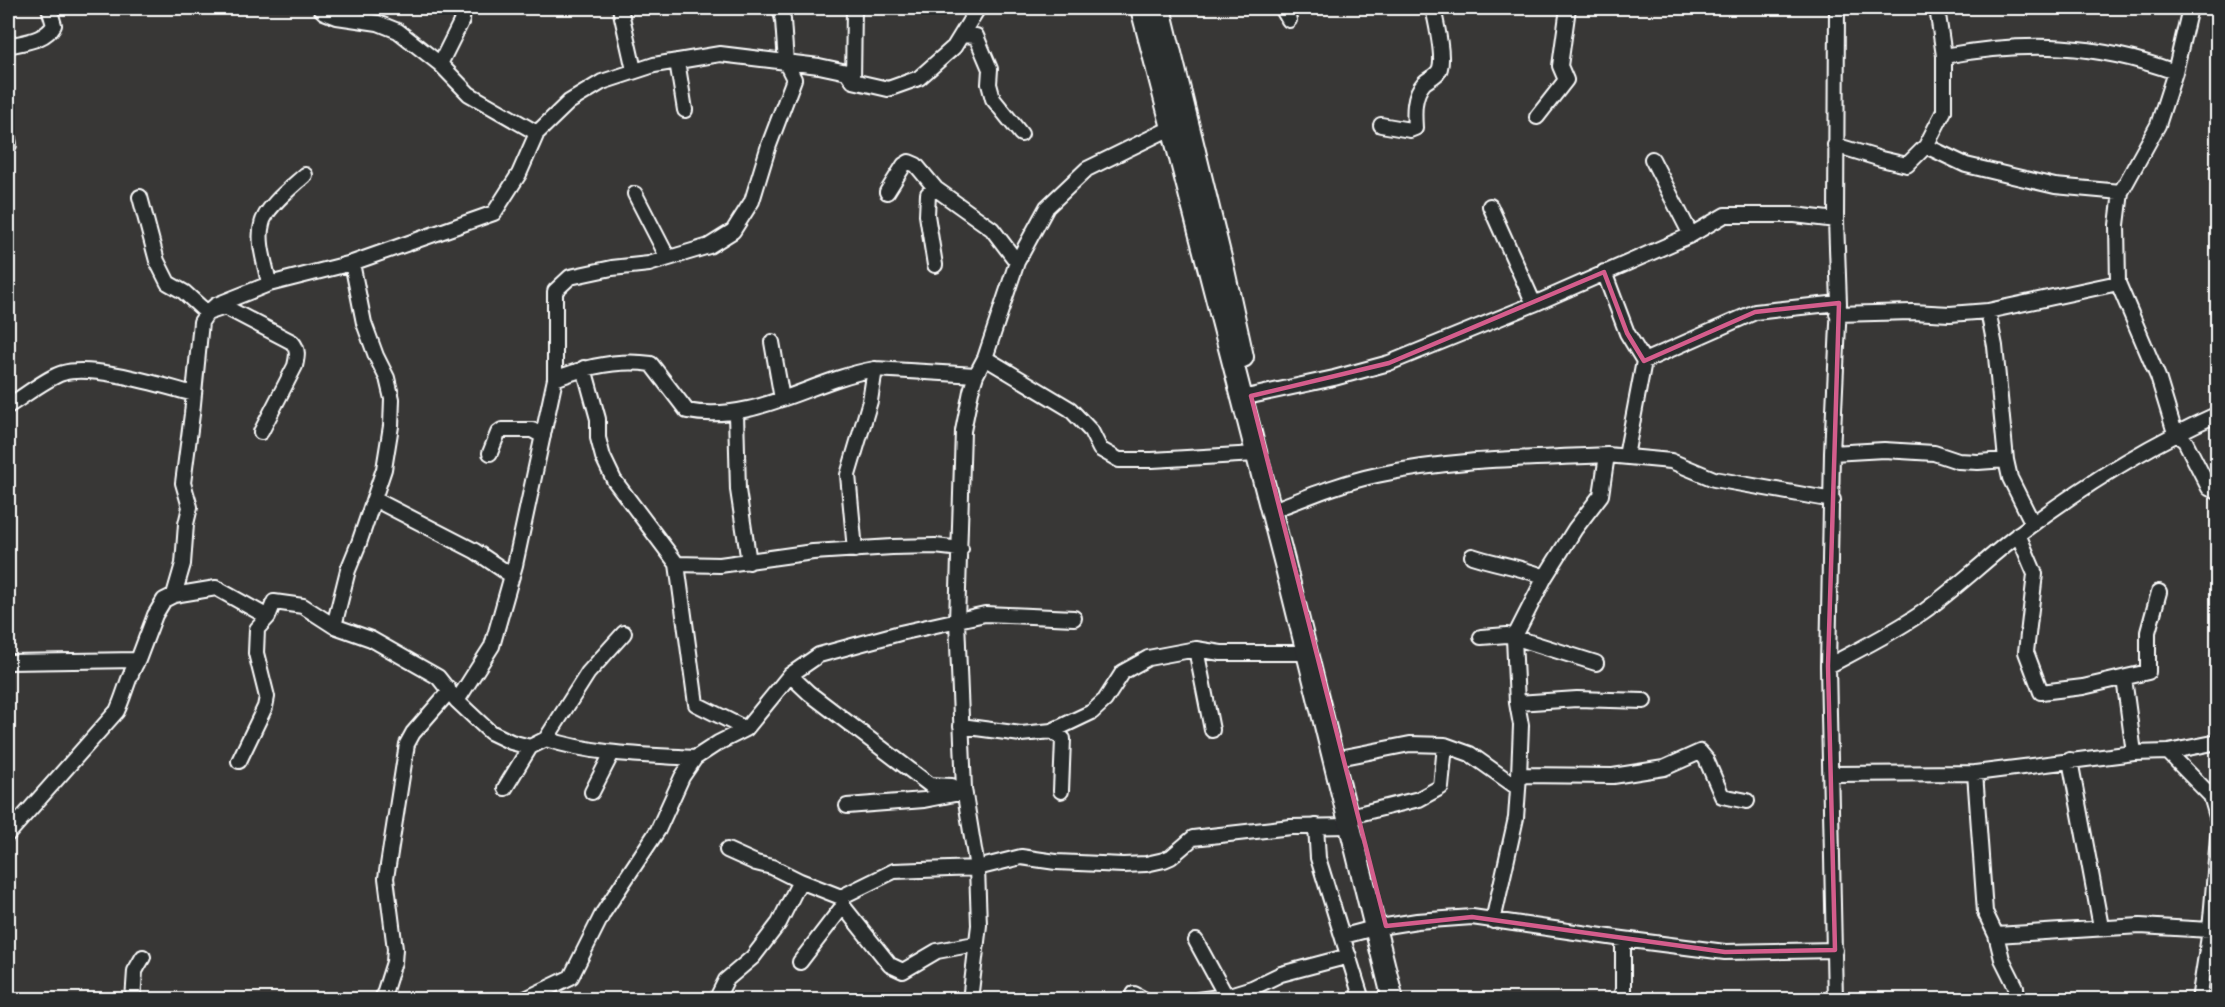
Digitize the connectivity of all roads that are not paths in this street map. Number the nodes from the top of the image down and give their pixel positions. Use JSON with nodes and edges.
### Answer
{"nodes":[{"id":1,"x":49,"y":8,"type":"edge"},
{"id":2,"x":320,"y":8,"type":"edge"},
{"id":3,"x":463,"y":8,"type":"edge"},
{"id":4,"x":620,"y":8,"type":"edge"},
{"id":5,"x":780,"y":8,"type":"edge"},
{"id":6,"x":854,"y":8,"type":"edge"},
{"id":7,"x":978,"y":8,"type":"edge"},
{"id":8,"x":1141,"y":8,"type":"edge"},
{"id":9,"x":1160,"y":8,"type":"edge"},
{"id":10,"x":1282,"y":8,"type":"edge"},
{"id":11,"x":1433,"y":8,"type":"edge"},
{"id":12,"x":1568,"y":8,"type":"edge"},
{"id":13,"x":1837,"y":8,"type":"edge"},
{"id":14,"x":1937,"y":8,"type":"edge"},
{"id":15,"x":2190,"y":8,"type":"edge"},
{"id":16,"x":1289,"y":20,"type":"dead end"},
{"id":17,"x":962,"y":35,"type":"junction"},
{"id":18,"x":8,"y":46,"type":"edge"},
{"id":19,"x":1944,"y":56,"type":"junction"},
{"id":20,"x":677,"y":61,"type":"junction"},
{"id":21,"x":786,"y":63,"type":"junction"},
{"id":22,"x":440,"y":64,"type":"junction"},
{"id":23,"x":634,"y":70,"type":"junction"},
{"id":24,"x":2175,"y":72,"type":"junction"},
{"id":25,"x":853,"y":81,"type":"junction"},
{"id":26,"x":685,"y":110,"type":"dead end"},
{"id":27,"x":1537,"y":117,"type":"dead end"},
{"id":28,"x":1381,"y":125,"type":"dead end"},
{"id":29,"x":1173,"y":127,"type":"junction"},
{"id":30,"x":537,"y":133,"type":"junction"},
{"id":31,"x":1021,"y":134,"type":"dead end"},
{"id":32,"x":1835,"y":145,"type":"junction"},
{"id":33,"x":1926,"y":146,"type":"junction"},
{"id":34,"x":1652,"y":159,"type":"dead end"},
{"id":35,"x":305,"y":175,"type":"dead end"},
{"id":36,"x":936,"y":189,"type":"junction"},
{"id":37,"x":887,"y":192,"type":"dead end"},
{"id":38,"x":2121,"y":192,"type":"junction"},
{"id":39,"x":635,"y":194,"type":"dead end"},
{"id":40,"x":140,"y":197,"type":"dead end"},
{"id":41,"x":1490,"y":206,"type":"dead end"},
{"id":42,"x":1836,"y":220,"type":"junction"},
{"id":43,"x":1691,"y":235,"type":"junction"},
{"id":44,"x":668,"y":258,"type":"junction"},
{"id":45,"x":1017,"y":262,"type":"junction"},
{"id":46,"x":352,"y":263,"type":"junction"},
{"id":47,"x":935,"y":265,"type":"dead end"},
{"id":48,"x":1604,"y":272,"type":"junction"},
{"id":49,"x":2118,"y":283,"type":"junction"},
{"id":50,"x":269,"y":284,"type":"junction"},
{"id":51,"x":1534,"y":304,"type":"junction"},
{"id":52,"x":1838,"y":309,"type":"junction"},
{"id":53,"x":1988,"y":311,"type":"junction"},
{"id":54,"x":207,"y":313,"type":"junction"},
{"id":55,"x":772,"y":342,"type":"dead end"},
{"id":56,"x":985,"y":358,"type":"junction"},
{"id":57,"x":1644,"y":362,"type":"junction"},
{"id":58,"x":584,"y":368,"type":"junction"},
{"id":59,"x":875,"y":369,"type":"junction"},
{"id":60,"x":976,"y":375,"type":"junction"},
{"id":61,"x":555,"y":379,"type":"junction"},
{"id":62,"x":194,"y":394,"type":"junction"},
{"id":63,"x":1251,"y":396,"type":"junction"},
{"id":64,"x":782,"y":399,"type":"junction"},
{"id":65,"x":8,"y":406,"type":"edge"},
{"id":66,"x":736,"y":413,"type":"junction"},
{"id":67,"x":2217,"y":414,"type":"edge"},
{"id":68,"x":261,"y":432,"type":"dead end"},
{"id":69,"x":2175,"y":433,"type":"junction"},
{"id":70,"x":543,"y":436,"type":"junction"},
{"id":71,"x":490,"y":453,"type":"dead end"},
{"id":72,"x":1833,"y":453,"type":"junction"},
{"id":73,"x":1256,"y":454,"type":"junction"},
{"id":74,"x":1607,"y":455,"type":"junction"},
{"id":75,"x":1626,"y":456,"type":"junction"},
{"id":76,"x":2006,"y":460,"type":"junction"},
{"id":77,"x":2217,"y":492,"type":"edge"},
{"id":78,"x":374,"y":499,"type":"junction"},
{"id":79,"x":1833,"y":500,"type":"junction"},
{"id":80,"x":1281,"y":507,"type":"junction"},
{"id":81,"x":2033,"y":524,"type":"junction"},
{"id":82,"x":2018,"y":534,"type":"junction"},
{"id":83,"x":961,"y":549,"type":"junction"},
{"id":84,"x":855,"y":550,"type":"junction"},
{"id":85,"x":1472,"y":556,"type":"dead end"},
{"id":86,"x":748,"y":562,"type":"junction"},
{"id":87,"x":677,"y":564,"type":"junction"},
{"id":88,"x":512,"y":576,"type":"junction"},
{"id":89,"x":1545,"y":577,"type":"junction"},
{"id":90,"x":2159,"y":592,"type":"dead end"},
{"id":91,"x":174,"y":595,"type":"junction"},
{"id":92,"x":268,"y":617,"type":"junction"},
{"id":93,"x":1074,"y":618,"type":"dead end"},
{"id":94,"x":957,"y":621,"type":"junction"},
{"id":95,"x":334,"y":626,"type":"junction"},
{"id":96,"x":624,"y":633,"type":"dead end"},
{"id":97,"x":1480,"y":637,"type":"dead end"},
{"id":98,"x":1514,"y":638,"type":"junction"},
{"id":99,"x":1196,"y":649,"type":"junction"},
{"id":100,"x":1306,"y":653,"type":"junction"},
{"id":101,"x":138,"y":660,"type":"junction"},
{"id":102,"x":8,"y":662,"type":"edge"},
{"id":103,"x":1596,"y":663,"type":"dead end"},
{"id":104,"x":1828,"y":666,"type":"junction"},
{"id":105,"x":790,"y":675,"type":"junction"},
{"id":106,"x":2124,"y":678,"type":"junction"},
{"id":107,"x":448,"y":688,"type":"junction"},
{"id":108,"x":457,"y":701,"type":"junction"},
{"id":109,"x":1644,"y":701,"type":"dead end"},
{"id":110,"x":1517,"y":703,"type":"junction"},
{"id":111,"x":960,"y":726,"type":"junction"},
{"id":112,"x":746,"y":729,"type":"junction"},
{"id":113,"x":1212,"y":730,"type":"dead end"},
{"id":114,"x":1052,"y":731,"type":"junction"},
{"id":115,"x":546,"y":739,"type":"junction"},
{"id":116,"x":2217,"y":742,"type":"edge"},
{"id":117,"x":1445,"y":745,"type":"junction"},
{"id":118,"x":530,"y":747,"type":"junction"},
{"id":119,"x":2168,"y":752,"type":"junction"},
{"id":120,"x":612,"y":753,"type":"junction"},
{"id":121,"x":2134,"y":753,"type":"junction"},
{"id":122,"x":1344,"y":757,"type":"junction"},
{"id":123,"x":695,"y":758,"type":"junction"},
{"id":124,"x":2070,"y":760,"type":"junction"},
{"id":125,"x":239,"y":761,"type":"dead end"},
{"id":126,"x":1975,"y":773,"type":"junction"},
{"id":127,"x":1831,"y":774,"type":"junction"},
{"id":128,"x":1519,"y":782,"type":"junction"},
{"id":129,"x":505,"y":788,"type":"dead end"},
{"id":130,"x":962,"y":791,"type":"junction"},
{"id":131,"x":1061,"y":791,"type":"dead end"},
{"id":132,"x":592,"y":792,"type":"dead end"},
{"id":133,"x":1747,"y":801,"type":"dead end"},
{"id":134,"x":847,"y":806,"type":"dead end"},
{"id":135,"x":1353,"y":820,"type":"junction"},
{"id":136,"x":2217,"y":820,"type":"edge"},
{"id":137,"x":1316,"y":826,"type":"junction"},
{"id":138,"x":8,"y":834,"type":"edge"},
{"id":139,"x":2217,"y":837,"type":"edge"},
{"id":140,"x":727,"y":850,"type":"dead end"},
{"id":141,"x":977,"y":868,"type":"junction"},
{"id":142,"x":800,"y":881,"type":"junction"},
{"id":143,"x":842,"y":901,"type":"junction"},
{"id":144,"x":1493,"y":921,"type":"junction"},
{"id":145,"x":1380,"y":927,"type":"junction"},
{"id":146,"x":2101,"y":927,"type":"junction"},
{"id":147,"x":2210,"y":930,"type":"junction"},
{"id":148,"x":1996,"y":935,"type":"junction"},
{"id":149,"x":1344,"y":936,"type":"junction"},
{"id":150,"x":1623,"y":939,"type":"junction"},
{"id":151,"x":1196,"y":941,"type":"dead end"},
{"id":152,"x":975,"y":944,"type":"junction"},
{"id":153,"x":1834,"y":950,"type":"junction"},
{"id":154,"x":1349,"y":956,"type":"junction"},
{"id":155,"x":143,"y":957,"type":"dead end"},
{"id":156,"x":800,"y":962,"type":"dead end"},
{"id":157,"x":2211,"y":965,"type":"edge"},
{"id":158,"x":1226,"y":996,"type":"junction"},
{"id":159,"x":133,"y":999,"type":"edge"},
{"id":160,"x":382,"y":999,"type":"edge"},
{"id":161,"x":523,"y":999,"type":"edge"},
{"id":162,"x":716,"y":999,"type":"edge"},
{"id":163,"x":970,"y":999,"type":"edge"},
{"id":164,"x":1198,"y":999,"type":"edge"},
{"id":165,"x":1362,"y":999,"type":"edge"},
{"id":166,"x":1393,"y":999,"type":"edge"},
{"id":167,"x":1403,"y":999,"type":"edge"},
{"id":168,"x":1620,"y":999,"type":"edge"},
{"id":169,"x":1835,"y":999,"type":"edge"},
{"id":170,"x":2017,"y":999,"type":"edge"},
{"id":171,"x":2199,"y":999,"type":"edge"}],
"edges":[{"from":1,"to":18,"type":"street"},
{"from":2,"to":22,"type":"street"},
{"from":3,"to":22,"type":"street"},
{"from":4,"to":23,"type":"street"},
{"from":5,"to":21,"type":"street"},
{"from":6,"to":25,"type":"street"},
{"from":7,"to":17,"type":"street"},
{"from":8,"to":29,"type":"highway"},
{"from":9,"to":63,"type":"highway"},
{"from":10,"to":16,"type":"street"},
{"from":11,"to":28,"type":"street"},
{"from":12,"to":27,"type":"street"},
{"from":13,"to":32,"type":"street"},
{"from":14,"to":19,"type":"street"},
{"from":15,"to":24,"type":"street"},
{"from":17,"to":25,"type":"street"},
{"from":17,"to":31,"type":"street"},
{"from":19,"to":24,"type":"street"},
{"from":19,"to":33,"type":"street"},
{"from":20,"to":21,"type":"street"},
{"from":20,"to":23,"type":"street"},
{"from":20,"to":26,"type":"street"},
{"from":21,"to":25,"type":"street"},
{"from":21,"to":44,"type":"street"},
{"from":22,"to":30,"type":"street"},
{"from":23,"to":30,"type":"street"},
{"from":24,"to":38,"type":"street"},
{"from":29,"to":45,"type":"street"},
{"from":29,"to":73,"type":"highway"},
{"from":30,"to":46,"type":"street"},
{"from":32,"to":33,"type":"street"},
{"from":32,"to":42,"type":"street"},
{"from":33,"to":38,"type":"street"},
{"from":34,"to":43,"type":"street"},
{"from":35,"to":50,"type":"street"},
{"from":36,"to":37,"type":"street"},
{"from":36,"to":45,"type":"street"},
{"from":36,"to":47,"type":"street"},
{"from":38,"to":49,"type":"street"},
{"from":39,"to":44,"type":"street"},
{"from":40,"to":54,"type":"street"},
{"from":41,"to":51,"type":"street"},
{"from":42,"to":43,"type":"street"},
{"from":42,"to":52,"type":"street"},
{"from":43,"to":48,"type":"street"},
{"from":44,"to":61,"type":"street"},
{"from":45,"to":56,"type":"street"},
{"from":46,"to":50,"type":"street"},
{"from":46,"to":78,"type":"street"},
{"from":48,"to":51,"type":"street"},
{"from":48,"to":57,"type":"street"},
{"from":49,"to":53,"type":"street"},
{"from":49,"to":69,"type":"street"},
{"from":50,"to":54,"type":"street"},
{"from":51,"to":63,"type":"street"},
{"from":52,"to":53,"type":"street"},
{"from":52,"to":57,"type":"street"},
{"from":52,"to":72,"type":"street"},
{"from":53,"to":76,"type":"street"},
{"from":54,"to":62,"type":"street"},
{"from":54,"to":68,"type":"street"},
{"from":55,"to":64,"type":"street"},
{"from":56,"to":60,"type":"street"},
{"from":56,"to":73,"type":"street"},
{"from":57,"to":75,"type":"street"},
{"from":58,"to":61,"type":"street"},
{"from":58,"to":66,"type":"street"},
{"from":58,"to":87,"type":"street"},
{"from":59,"to":60,"type":"street"},
{"from":59,"to":64,"type":"street"},
{"from":59,"to":84,"type":"street"},
{"from":60,"to":83,"type":"street"},
{"from":61,"to":70,"type":"street"},
{"from":62,"to":65,"type":"street"},
{"from":62,"to":91,"type":"street"},
{"from":63,"to":80,"type":"highway"},
{"from":64,"to":66,"type":"street"},
{"from":66,"to":86,"type":"street"},
{"from":67,"to":69,"type":"street"},
{"from":69,"to":77,"type":"street"},
{"from":69,"to":81,"type":"street"},
{"from":70,"to":71,"type":"street"},
{"from":70,"to":88,"type":"street"},
{"from":72,"to":76,"type":"street"},
{"from":72,"to":79,"type":"street"},
{"from":73,"to":100,"type":"highway"},
{"from":74,"to":75,"type":"street"},
{"from":74,"to":80,"type":"street"},
{"from":74,"to":89,"type":"street"},
{"from":75,"to":79,"type":"street"},
{"from":76,"to":81,"type":"street"},
{"from":78,"to":88,"type":"street"},
{"from":78,"to":95,"type":"street"},
{"from":79,"to":104,"type":"street"},
{"from":80,"to":122,"type":"highway"},
{"from":81,"to":82,"type":"street"},
{"from":82,"to":104,"type":"street"},
{"from":82,"to":106,"type":"street"},
{"from":83,"to":84,"type":"street"},
{"from":83,"to":94,"type":"street"},
{"from":84,"to":86,"type":"street"},
{"from":85,"to":89,"type":"street"},
{"from":86,"to":87,"type":"street"},
{"from":87,"to":112,"type":"street"},
{"from":88,"to":108,"type":"street"},
{"from":89,"to":98,"type":"street"},
{"from":90,"to":106,"type":"street"},
{"from":91,"to":92,"type":"street"},
{"from":91,"to":101,"type":"street"},
{"from":92,"to":95,"type":"street"},
{"from":92,"to":125,"type":"street"},
{"from":93,"to":94,"type":"street"},
{"from":94,"to":105,"type":"street"},
{"from":94,"to":111,"type":"street"},
{"from":95,"to":107,"type":"street"},
{"from":96,"to":115,"type":"street"},
{"from":97,"to":98,"type":"street"},
{"from":98,"to":103,"type":"street"},
{"from":98,"to":110,"type":"street"},
{"from":99,"to":100,"type":"street"},
{"from":99,"to":113,"type":"street"},
{"from":99,"to":114,"type":"street"},
{"from":100,"to":135,"type":"highway"},
{"from":101,"to":102,"type":"street"},
{"from":101,"to":138,"type":"street"},
{"from":104,"to":127,"type":"street"},
{"from":105,"to":112,"type":"street"},
{"from":105,"to":130,"type":"street"},
{"from":106,"to":121,"type":"street"},
{"from":107,"to":108,"type":"street"},
{"from":107,"to":160,"type":"street"},
{"from":108,"to":118,"type":"street"},
{"from":109,"to":110,"type":"street"},
{"from":110,"to":128,"type":"street"},
{"from":111,"to":114,"type":"street"},
{"from":111,"to":130,"type":"street"},
{"from":112,"to":123,"type":"street"},
{"from":114,"to":131,"type":"street"},
{"from":115,"to":118,"type":"street"},
{"from":115,"to":120,"type":"street"},
{"from":116,"to":119,"type":"street"},
{"from":117,"to":122,"type":"street"},
{"from":117,"to":128,"type":"street"},
{"from":117,"to":135,"type":"street"},
{"from":118,"to":129,"type":"street"},
{"from":119,"to":121,"type":"street"},
{"from":119,"to":136,"type":"street"},
{"from":120,"to":123,"type":"street"},
{"from":120,"to":132,"type":"street"},
{"from":121,"to":124,"type":"street"},
{"from":122,"to":135,"type":"highway"},
{"from":123,"to":161,"type":"street"},
{"from":124,"to":126,"type":"street"},
{"from":124,"to":146,"type":"street"},
{"from":126,"to":127,"type":"street"},
{"from":126,"to":148,"type":"street"},
{"from":127,"to":153,"type":"street"},
{"from":128,"to":133,"type":"street"},
{"from":128,"to":144,"type":"street"},
{"from":130,"to":134,"type":"street"},
{"from":130,"to":141,"type":"street"},
{"from":135,"to":137,"type":"street"},
{"from":135,"to":145,"type":"highway"},
{"from":137,"to":141,"type":"street"},
{"from":137,"to":149,"type":"street"},
{"from":139,"to":147,"type":"street"},
{"from":140,"to":142,"type":"street"},
{"from":141,"to":143,"type":"street"},
{"from":141,"to":152,"type":"street"},
{"from":142,"to":143,"type":"street"},
{"from":142,"to":162,"type":"street"},
{"from":143,"to":152,"type":"street"},
{"from":143,"to":156,"type":"street"},
{"from":144,"to":145,"type":"street"},
{"from":144,"to":150,"type":"street"},
{"from":145,"to":149,"type":"street"},
{"from":145,"to":166,"type":"highway"},
{"from":145,"to":167,"type":"highway"},
{"from":146,"to":147,"type":"street"},
{"from":146,"to":148,"type":"street"},
{"from":147,"to":157,"type":"street"},
{"from":148,"to":170,"type":"street"},
{"from":149,"to":154,"type":"street"},
{"from":150,"to":153,"type":"street"},
{"from":150,"to":168,"type":"street"},
{"from":151,"to":158,"type":"street"},
{"from":152,"to":163,"type":"street"},
{"from":153,"to":169,"type":"street"},
{"from":154,"to":158,"type":"street"},
{"from":154,"to":165,"type":"street"},
{"from":155,"to":159,"type":"street"},
{"from":157,"to":171,"type":"street"},
{"from":158,"to":164,"type":"street"}]}
